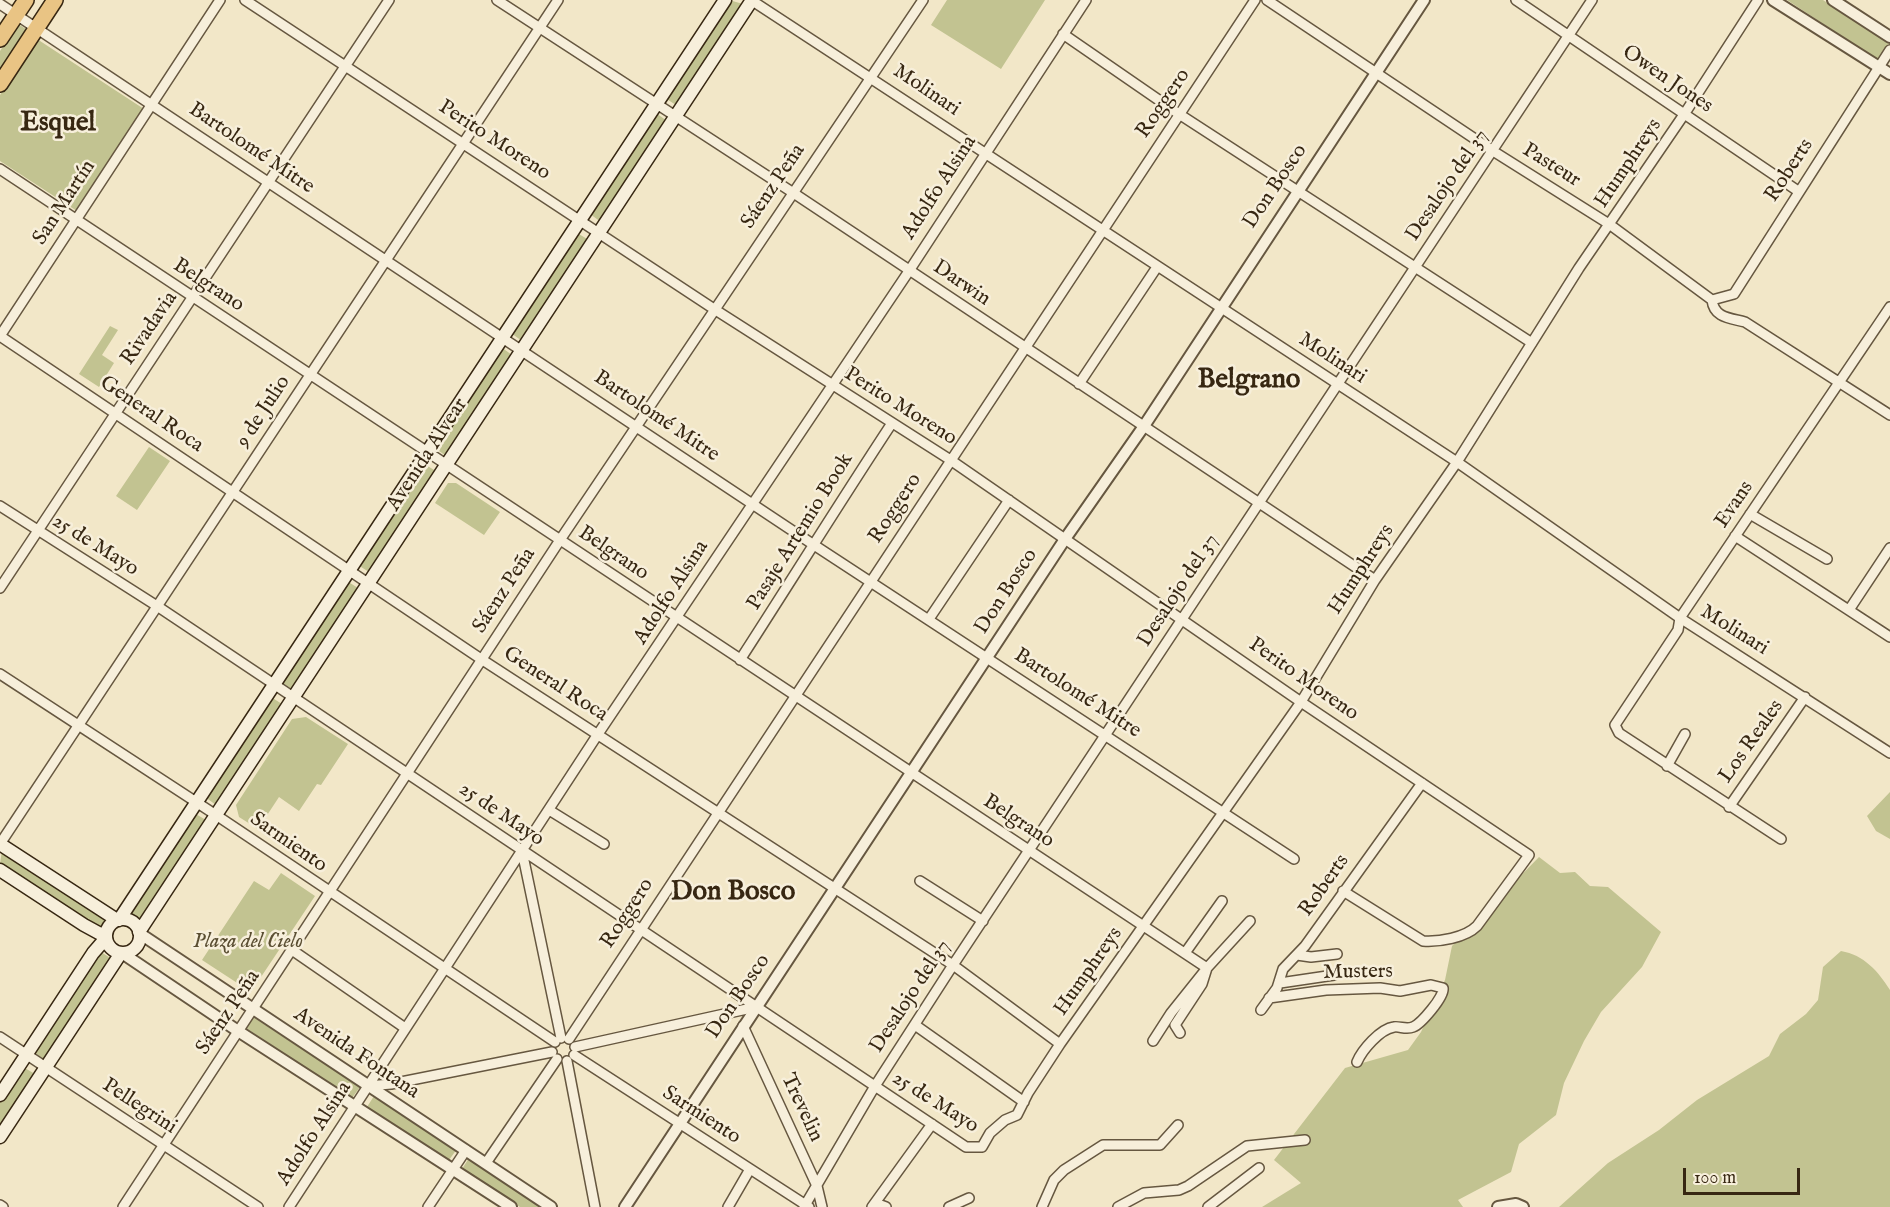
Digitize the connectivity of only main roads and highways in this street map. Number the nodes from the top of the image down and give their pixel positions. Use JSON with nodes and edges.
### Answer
{"nodes":[{"id":1,"x":26,"y":0,"type":"edge"},
{"id":2,"x":54,"y":0,"type":"edge"},
{"id":3,"x":725,"y":0,"type":"edge"},
{"id":4,"x":752,"y":0,"type":"edge"},
{"id":5,"x":0,"y":39,"type":"edge"},
{"id":6,"x":0,"y":84,"type":"edge"},
{"id":7,"x":0,"y":844,"type":"edge"},
{"id":8,"x":0,"y":870,"type":"edge"},
{"id":9,"x":118,"y":920,"type":"junction"},
{"id":10,"x":139,"y":932,"type":"junction"},
{"id":11,"x":106,"y":937,"type":"junction"},
{"id":12,"x":122,"y":952,"type":"junction"},
{"id":13,"x":0,"y":1095,"type":"edge"},
{"id":14,"x":0,"y":1137,"type":"edge"}],
"edges":[{"from":1,"to":5,"type":"highway"},
{"from":2,"to":6,"type":"highway"},
{"from":3,"to":9,"type":"main road","name":"Avenida Alvear"},
{"from":4,"to":10,"type":"main road","name":"Avenida Alvear"},
{"from":7,"to":9,"type":"main road"},
{"from":8,"to":11,"type":"main road"},
{"from":9,"to":10,"type":"main road"},
{"from":9,"to":11,"type":"main road"},
{"from":10,"to":12,"type":"main road"},
{"from":11,"to":12,"type":"main road"},
{"from":11,"to":13,"type":"main road"},
{"from":12,"to":14,"type":"main road"}]}
